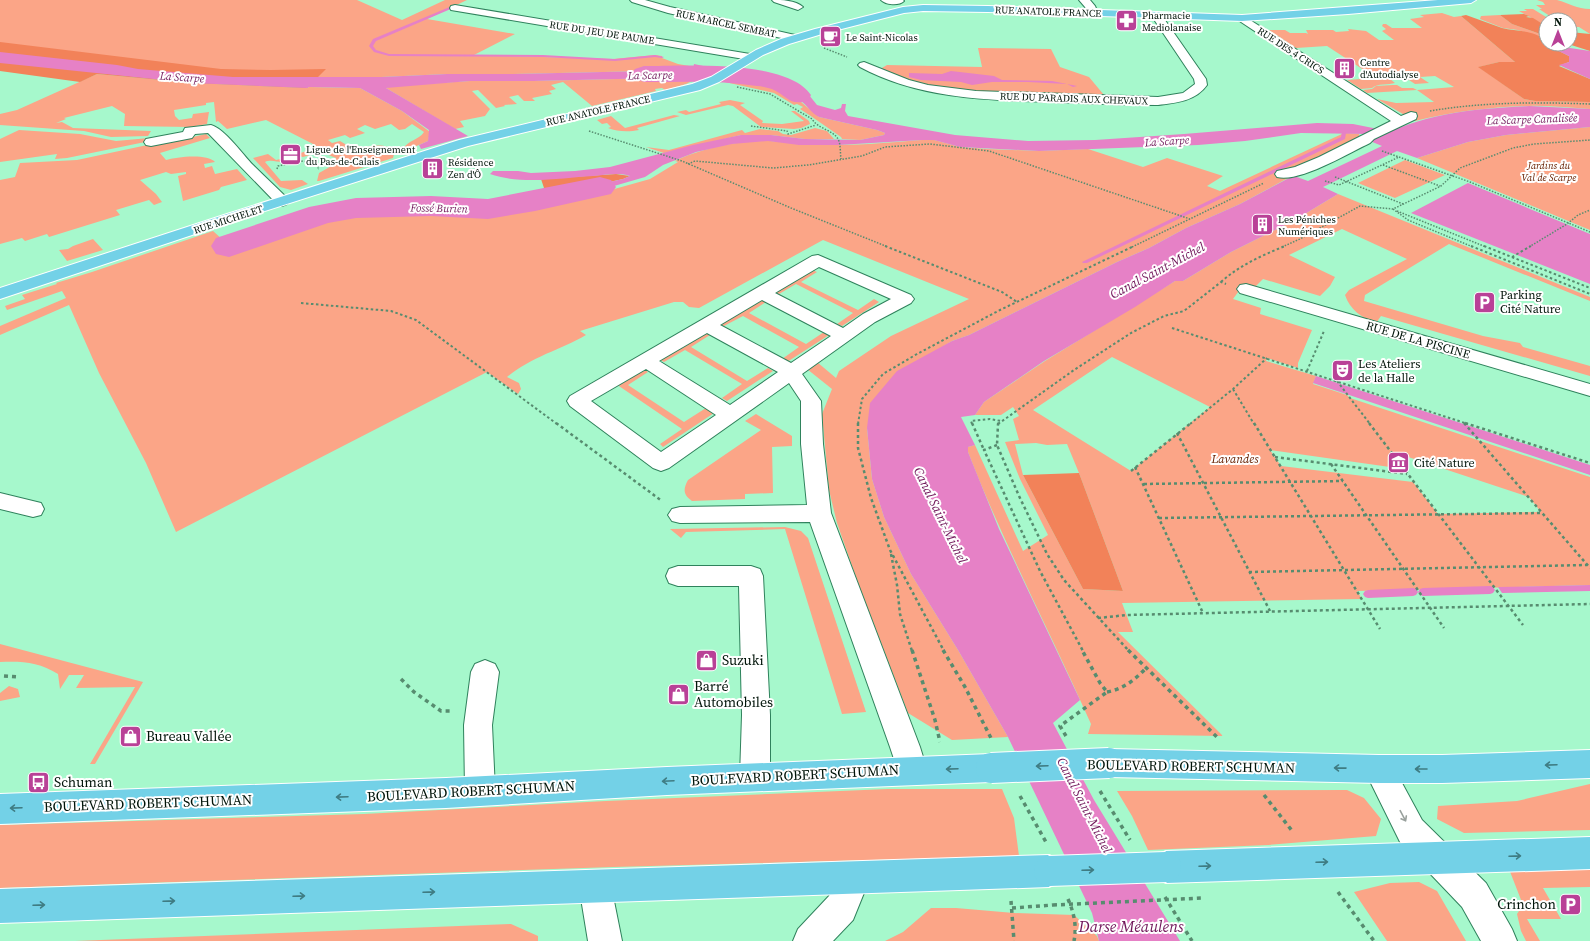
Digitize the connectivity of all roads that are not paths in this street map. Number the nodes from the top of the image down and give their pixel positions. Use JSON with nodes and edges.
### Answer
{"nodes":[{"id":1,"x":635,"y":0,"type":"edge"},
{"id":2,"x":777,"y":0,"type":"edge"},
{"id":3,"x":886,"y":0,"type":"edge"},
{"id":4,"x":1084,"y":0,"type":"edge"},
{"id":5,"x":1471,"y":0,"type":"edge"},
{"id":6,"x":901,"y":4,"type":"edge"},
{"id":7,"x":798,"y":6,"type":"dead end"},
{"id":8,"x":455,"y":8,"type":"dead end"},
{"id":9,"x":1093,"y":13,"type":"junction"},
{"id":10,"x":1156,"y":15,"type":"junction"},
{"id":11,"x":1242,"y":18,"type":"junction"},
{"id":12,"x":795,"y":38,"type":"junction"},
{"id":13,"x":750,"y":57,"type":"junction"},
{"id":14,"x":864,"y":65,"type":"road end"},
{"id":15,"x":1412,"y":115,"type":"road end"},
{"id":16,"x":1400,"y":121,"type":"junction"},
{"id":17,"x":151,"y":142,"type":"dead end"},
{"id":18,"x":456,"y":145,"type":"joint"},
{"id":19,"x":1316,"y":176,"type":"dead end"},
{"id":20,"x":282,"y":201,"type":"junction"},
{"id":21,"x":1246,"y":289,"type":"road end"},
{"id":22,"x":762,"y":293,"type":"junction"},
{"id":23,"x":0,"y":294,"type":"edge"},
{"id":24,"x":708,"y":325,"type":"junction"},
{"id":25,"x":843,"y":335,"type":"junction"},
{"id":26,"x":646,"y":361,"type":"junction"},
{"id":27,"x":790,"y":372,"type":"junction"},
{"id":28,"x":1590,"y":390,"type":"edge"},
{"id":29,"x":730,"y":414,"type":"junction"},
{"id":30,"x":0,"y":501,"type":"edge"},
{"id":31,"x":33,"y":509,"type":"dead end"},
{"id":32,"x":819,"y":512,"type":"junction"},
{"id":33,"x":680,"y":514,"type":"road end"},
{"id":34,"x":678,"y":576,"type":"dead end"},
{"id":35,"x":484,"y":672,"type":"dead end"},
{"id":36,"x":1590,"y":764,"type":"edge"},
{"id":37,"x":1379,"y":769,"type":"junction"},
{"id":38,"x":912,"y":770,"type":"junction"},
{"id":39,"x":754,"y":777,"type":"junction"},
{"id":40,"x":480,"y":790,"type":"junction"},
{"id":41,"x":0,"y":809,"type":"edge"},
{"id":42,"x":1590,"y":853,"type":"edge"},
{"id":43,"x":1476,"y":857,"type":"junction"},
{"id":44,"x":1437,"y":858,"type":"junction"},
{"id":45,"x":854,"y":878,"type":"junction"},
{"id":46,"x":595,"y":886,"type":"junction"},
{"id":47,"x":1474,"y":895,"type":"junction"},
{"id":48,"x":0,"y":906,"type":"edge"},
{"id":49,"x":605,"y":941,"type":"edge"},
{"id":50,"x":810,"y":941,"type":"edge"},
{"id":51,"x":1500,"y":941,"type":"edge"}],
"edges":[{"from":1,"to":12,"type":"street","name":"RUE MARCEL SEMBAT"},
{"from":2,"to":7,"type":"street"},
{"from":3,"to":6,"type":"street"},
{"from":4,"to":9,"type":"street"},
{"from":5,"to":11,"type":"main road","name":"RUE ANATOLE FRANCE"},
{"from":6,"to":9,"type":"main road","name":"RUE ANATOLE FRANCE"},
{"from":6,"to":12,"type":"main road","name":"RUE ANATOLE FRANCE"},
{"from":8,"to":13,"type":"street","name":"RUE DU JEU DE PAUME"},
{"from":9,"to":10,"type":"main road","name":"RUE ANATOLE FRANCE"},
{"from":10,"to":11,"type":"main road","name":"RUE ANATOLE FRANCE"},
{"from":10,"to":14,"type":"street","name":"RUE DU PARADIS AUX CHEVAUX"},
{"from":11,"to":16,"type":"street","name":"RUE DES 4 CRICS"},
{"from":12,"to":13,"type":"main road","name":"RUE ANATOLE FRANCE"},
{"from":13,"to":18,"type":"main road","name":"RUE ANATOLE FRANCE"},
{"from":15,"to":16,"type":"street"},
{"from":16,"to":19,"type":"street"},
{"from":17,"to":20,"type":"street"},
{"from":18,"to":20,"type":"main road","name":"RUE MICHELET"},
{"from":20,"to":23,"type":"main road","name":"RUE MICHELET"},
{"from":21,"to":28,"type":"street","name":"RUE DE LA PISCINE"},
{"from":22,"to":24,"type":"street"},
{"from":22,"to":25,"type":"street"},
{"from":22,"to":25,"type":"street"},
{"from":24,"to":26,"type":"street"},
{"from":24,"to":27,"type":"street"},
{"from":25,"to":27,"type":"street"},
{"from":26,"to":29,"type":"street"},
{"from":26,"to":29,"type":"street"},
{"from":27,"to":29,"type":"street"},
{"from":27,"to":32,"type":"street"},
{"from":30,"to":31,"type":"street"},
{"from":32,"to":33,"type":"street"},
{"from":32,"to":38,"type":"street"},
{"from":34,"to":39,"type":"street"},
{"from":35,"to":40,"type":"street"},
{"from":36,"to":37,"type":"main road","name":"BOULEVARD ROBERT SCHUMAN","one_way":true},
{"from":37,"to":38,"type":"main road","name":"BOULEVARD ROBERT SCHUMAN","one_way":true,"bridge":true},
{"from":37,"to":44,"type":"street","one_way":true},
{"from":38,"to":39,"type":"main road","name":"BOULEVARD ROBERT SCHUMAN"},
{"from":39,"to":40,"type":"main road","name":"BOULEVARD ROBERT SCHUMAN","one_way":true},
{"from":40,"to":41,"type":"main road","name":"BOULEVARD ROBERT SCHUMAN","one_way":true},
{"from":43,"to":42,"type":"main road","one_way":true},
{"from":43,"to":44,"type":"main road"},
{"from":43,"to":47,"type":"street"},
{"from":45,"to":44,"type":"main road","one_way":true,"bridge":true},
{"from":44,"to":47,"type":"street"},
{"from":45,"to":46,"type":"main road"},
{"from":45,"to":50,"type":"street"},
{"from":48,"to":46,"type":"main road","one_way":true},
{"from":46,"to":49,"type":"street"},
{"from":47,"to":51,"type":"street"}]}
